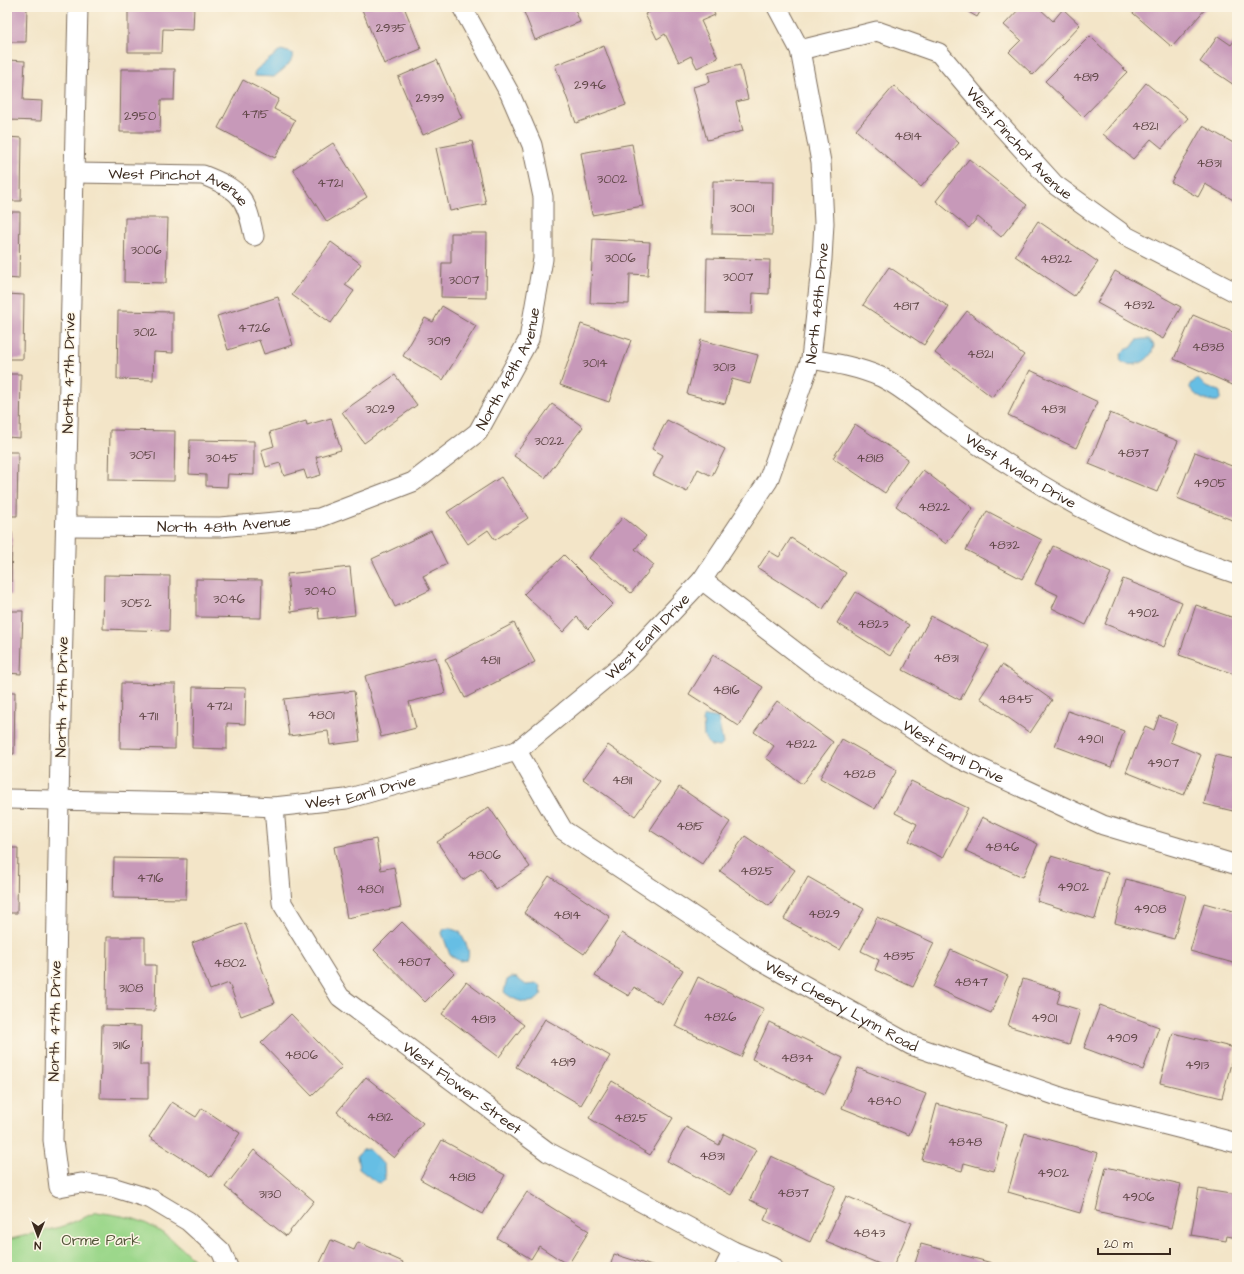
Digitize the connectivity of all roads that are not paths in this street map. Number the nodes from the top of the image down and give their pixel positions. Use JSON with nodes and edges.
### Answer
{"nodes":[{"id":1,"x":78,"y":7,"type":"edge"},
{"id":2,"x":462,"y":7,"type":"edge"},
{"id":3,"x":777,"y":7,"type":"edge"},
{"id":4,"x":800,"y":50,"type":"junction"},
{"id":5,"x":74,"y":173,"type":"junction"},
{"id":6,"x":254,"y":236,"type":"dead end"},
{"id":7,"x":1237,"y":293,"type":"edge"},
{"id":8,"x":811,"y":359,"type":"junction"},
{"id":9,"x":66,"y":526,"type":"junction"},
{"id":10,"x":1237,"y":574,"type":"edge"},
{"id":11,"x":702,"y":580,"type":"junction"},
{"id":12,"x":517,"y":751,"type":"junction"},
{"id":13,"x":7,"y":799,"type":"edge"},
{"id":14,"x":59,"y":799,"type":"junction"},
{"id":15,"x":274,"y":807,"type":"junction"},
{"id":16,"x":1237,"y":865,"type":"edge"},
{"id":17,"x":1237,"y":1143,"type":"edge"},
{"id":18,"x":734,"y":1251,"type":"junction"},
{"id":19,"x":228,"y":1267,"type":"edge"},
{"id":20,"x":724,"y":1267,"type":"edge"},
{"id":21,"x":772,"y":1267,"type":"edge"}],
"edges":[{"from":1,"to":5,"type":"street","name":"North 47th Drive"},
{"from":2,"to":9,"type":"street","name":"North 48th Avenue"},
{"from":3,"to":4,"type":"street","name":"North 48th Drive"},
{"from":4,"to":7,"type":"street","name":"West Pinchot Avenue"},
{"from":4,"to":8,"type":"street","name":"North 48th Drive"},
{"from":5,"to":6,"type":"street","name":"West Pinchot Avenue"},
{"from":5,"to":9,"type":"street","name":"North 47th Drive"},
{"from":8,"to":10,"type":"street","name":"West Avalon Drive"},
{"from":8,"to":11,"type":"street","name":"North 48th Drive"},
{"from":9,"to":14,"type":"street","name":"North 47th Drive"},
{"from":11,"to":12,"type":"street","name":"West Earll Drive"},
{"from":11,"to":16,"type":"street","name":"West Earll Drive"},
{"from":12,"to":15,"type":"street","name":"West Earll Drive"},
{"from":12,"to":17,"type":"street","name":"West Cheery Lynn Road"},
{"from":13,"to":14,"type":"street","name":"West Earll Drive"},
{"from":14,"to":15,"type":"street","name":"West Earll Drive"},
{"from":14,"to":19,"type":"street","name":"North 47th Drive"},
{"from":15,"to":18,"type":"street","name":"West Flower Street"},
{"from":18,"to":20,"type":"street"},
{"from":18,"to":21,"type":"street","name":"West Flower Street"}]}
